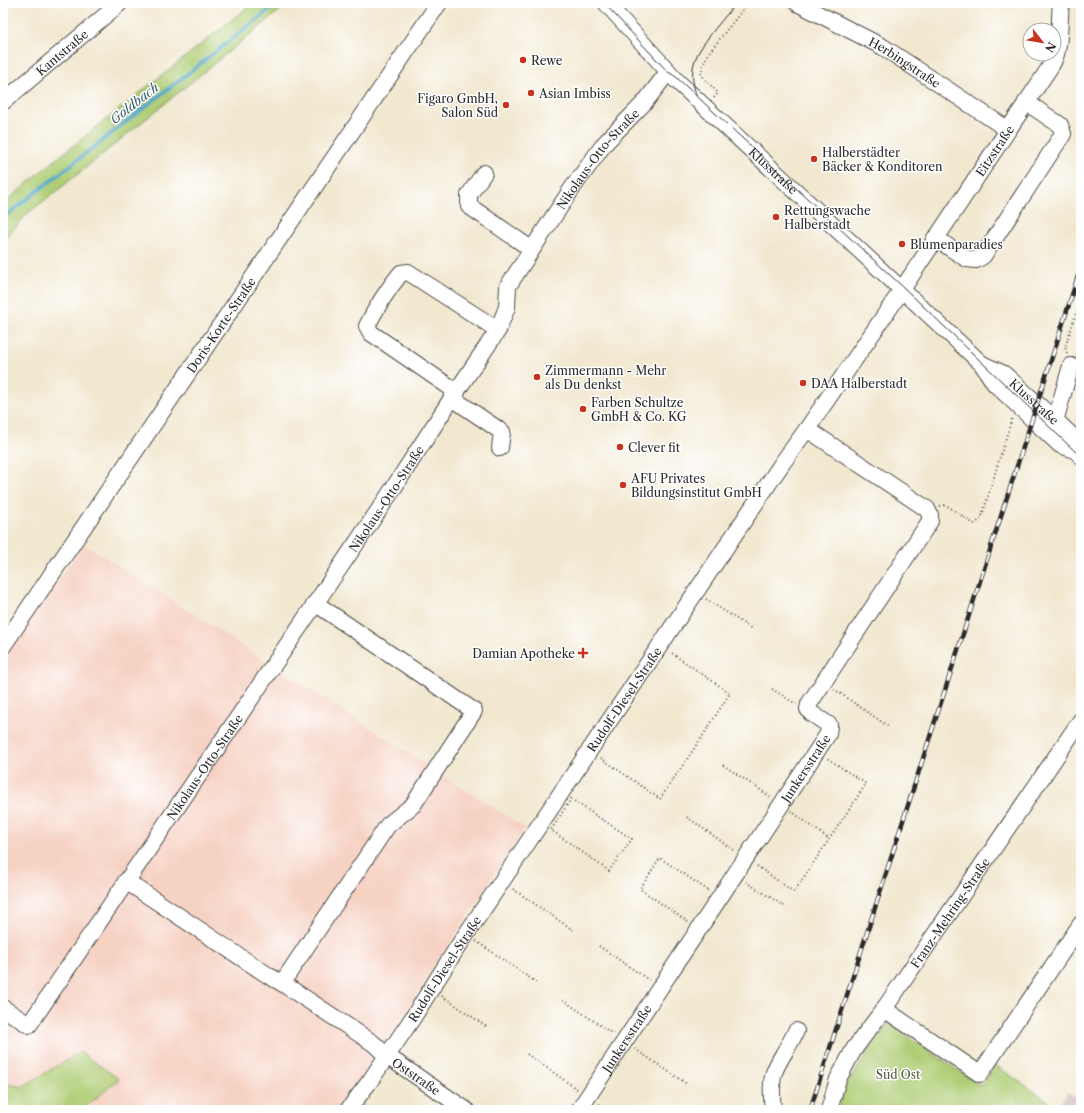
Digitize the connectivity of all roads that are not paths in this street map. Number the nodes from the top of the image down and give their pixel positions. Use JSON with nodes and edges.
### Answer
{"nodes":[{"id":1,"x":120,"y":3,"type":"edge"},
{"id":2,"x":439,"y":3,"type":"edge"},
{"id":3,"x":606,"y":3,"type":"edge"},
{"id":4,"x":797,"y":3,"type":"edge"},
{"id":5,"x":1061,"y":3,"type":"edge"},
{"id":6,"x":668,"y":72,"type":"junction"},
{"id":7,"x":3,"y":102,"type":"edge"},
{"id":8,"x":1026,"y":102,"type":"junction"},
{"id":9,"x":1007,"y":130,"type":"junction"},
{"id":10,"x":484,"y":173,"type":"dead end"},
{"id":11,"x":935,"y":238,"type":"junction"},
{"id":12,"x":532,"y":249,"type":"junction"},
{"id":13,"x":902,"y":289,"type":"junction"},
{"id":14,"x":498,"y":330,"type":"junction"},
{"id":15,"x":982,"y":364,"type":"junction"},
{"id":16,"x":1070,"y":366,"type":"road end"},
{"id":17,"x":454,"y":395,"type":"junction"},
{"id":18,"x":1055,"y":420,"type":"junction"},
{"id":19,"x":807,"y":429,"type":"junction"},
{"id":20,"x":1053,"y":437,"type":"junction"},
{"id":21,"x":500,"y":448,"type":"dead end"},
{"id":22,"x":1078,"y":453,"type":"edge"},
{"id":23,"x":315,"y":603,"type":"junction"},
{"id":24,"x":3,"y":646,"type":"edge"},
{"id":25,"x":1081,"y":720,"type":"edge"},
{"id":26,"x":126,"y":881,"type":"junction"},
{"id":27,"x":1081,"y":924,"type":"edge"},
{"id":28,"x":282,"y":983,"type":"junction"},
{"id":29,"x":3,"y":1008,"type":"edge"},
{"id":30,"x":884,"y":1009,"type":"junction"},
{"id":31,"x":796,"y":1031,"type":"dead end"},
{"id":32,"x":387,"y":1056,"type":"junction"},
{"id":33,"x":348,"y":1110,"type":"edge"},
{"id":34,"x":466,"y":1110,"type":"edge"},
{"id":35,"x":579,"y":1110,"type":"edge"},
{"id":36,"x":774,"y":1110,"type":"edge"},
{"id":37,"x":829,"y":1110,"type":"edge"}],
"edges":[{"from":1,"to":7,"type":"street","name":"Kantstraße"},
{"from":2,"to":24,"type":"street","name":"Doris-Korte-Straße"},
{"from":3,"to":6,"type":"street","name":"Klusstraße"},
{"from":4,"to":9,"type":"street","name":"Herbingstraße"},
{"from":5,"to":8,"type":"street","name":"Eitzstraße"},
{"from":6,"to":12,"type":"street","name":"Nikolaus-Otto-Straße"},
{"from":6,"to":13,"type":"street","name":"Klusstraße"},
{"from":8,"to":9,"type":"street","name":"Eitzstraße"},
{"from":8,"to":11,"type":"street"},
{"from":9,"to":11,"type":"street","name":"Eitzstraße"},
{"from":10,"to":12,"type":"street"},
{"from":11,"to":13,"type":"street","name":"Eitzstraße"},
{"from":12,"to":14,"type":"street","name":"Nikolaus-Otto-Straße"},
{"from":13,"to":15,"type":"street","name":"Klusstraße"},
{"from":13,"to":19,"type":"street","name":"Rudolf-Diesel-Straße"},
{"from":14,"to":17,"type":"street","name":"Nikolaus-Otto-Straße"},
{"from":14,"to":17,"type":"street"},
{"from":15,"to":18,"type":"street","name":"Klusstraße"},
{"from":15,"to":20,"type":"street","name":"Klusstraße"},
{"from":16,"to":18,"type":"street"},
{"from":17,"to":21,"type":"street"},
{"from":17,"to":23,"type":"street","name":"Nikolaus-Otto-Straße"},
{"from":18,"to":20,"type":"street"},
{"from":18,"to":22,"type":"street","name":"Klusstraße"},
{"from":19,"to":32,"type":"street","name":"Rudolf-Diesel-Straße"},
{"from":19,"to":35,"type":"street","name":"Junkersstraße"},
{"from":20,"to":22,"type":"street","name":"Klusstraße"},
{"from":23,"to":26,"type":"street","name":"Nikolaus-Otto-Straße"},
{"from":23,"to":28,"type":"street"},
{"from":25,"to":30,"type":"street","name":"Franz-Mehring-Straße"},
{"from":26,"to":28,"type":"street"},
{"from":26,"to":29,"type":"street","name":"Nikolaus-Otto-Straße"},
{"from":27,"to":30,"type":"street"},
{"from":28,"to":32,"type":"street"},
{"from":30,"to":37,"type":"street","name":"Franz-Mehring-Straße"},
{"from":31,"to":36,"type":"street"},
{"from":32,"to":33,"type":"street","name":"Rudolf-Diesel-Straße"},
{"from":32,"to":34,"type":"street","name":"Oststraße"}]}
